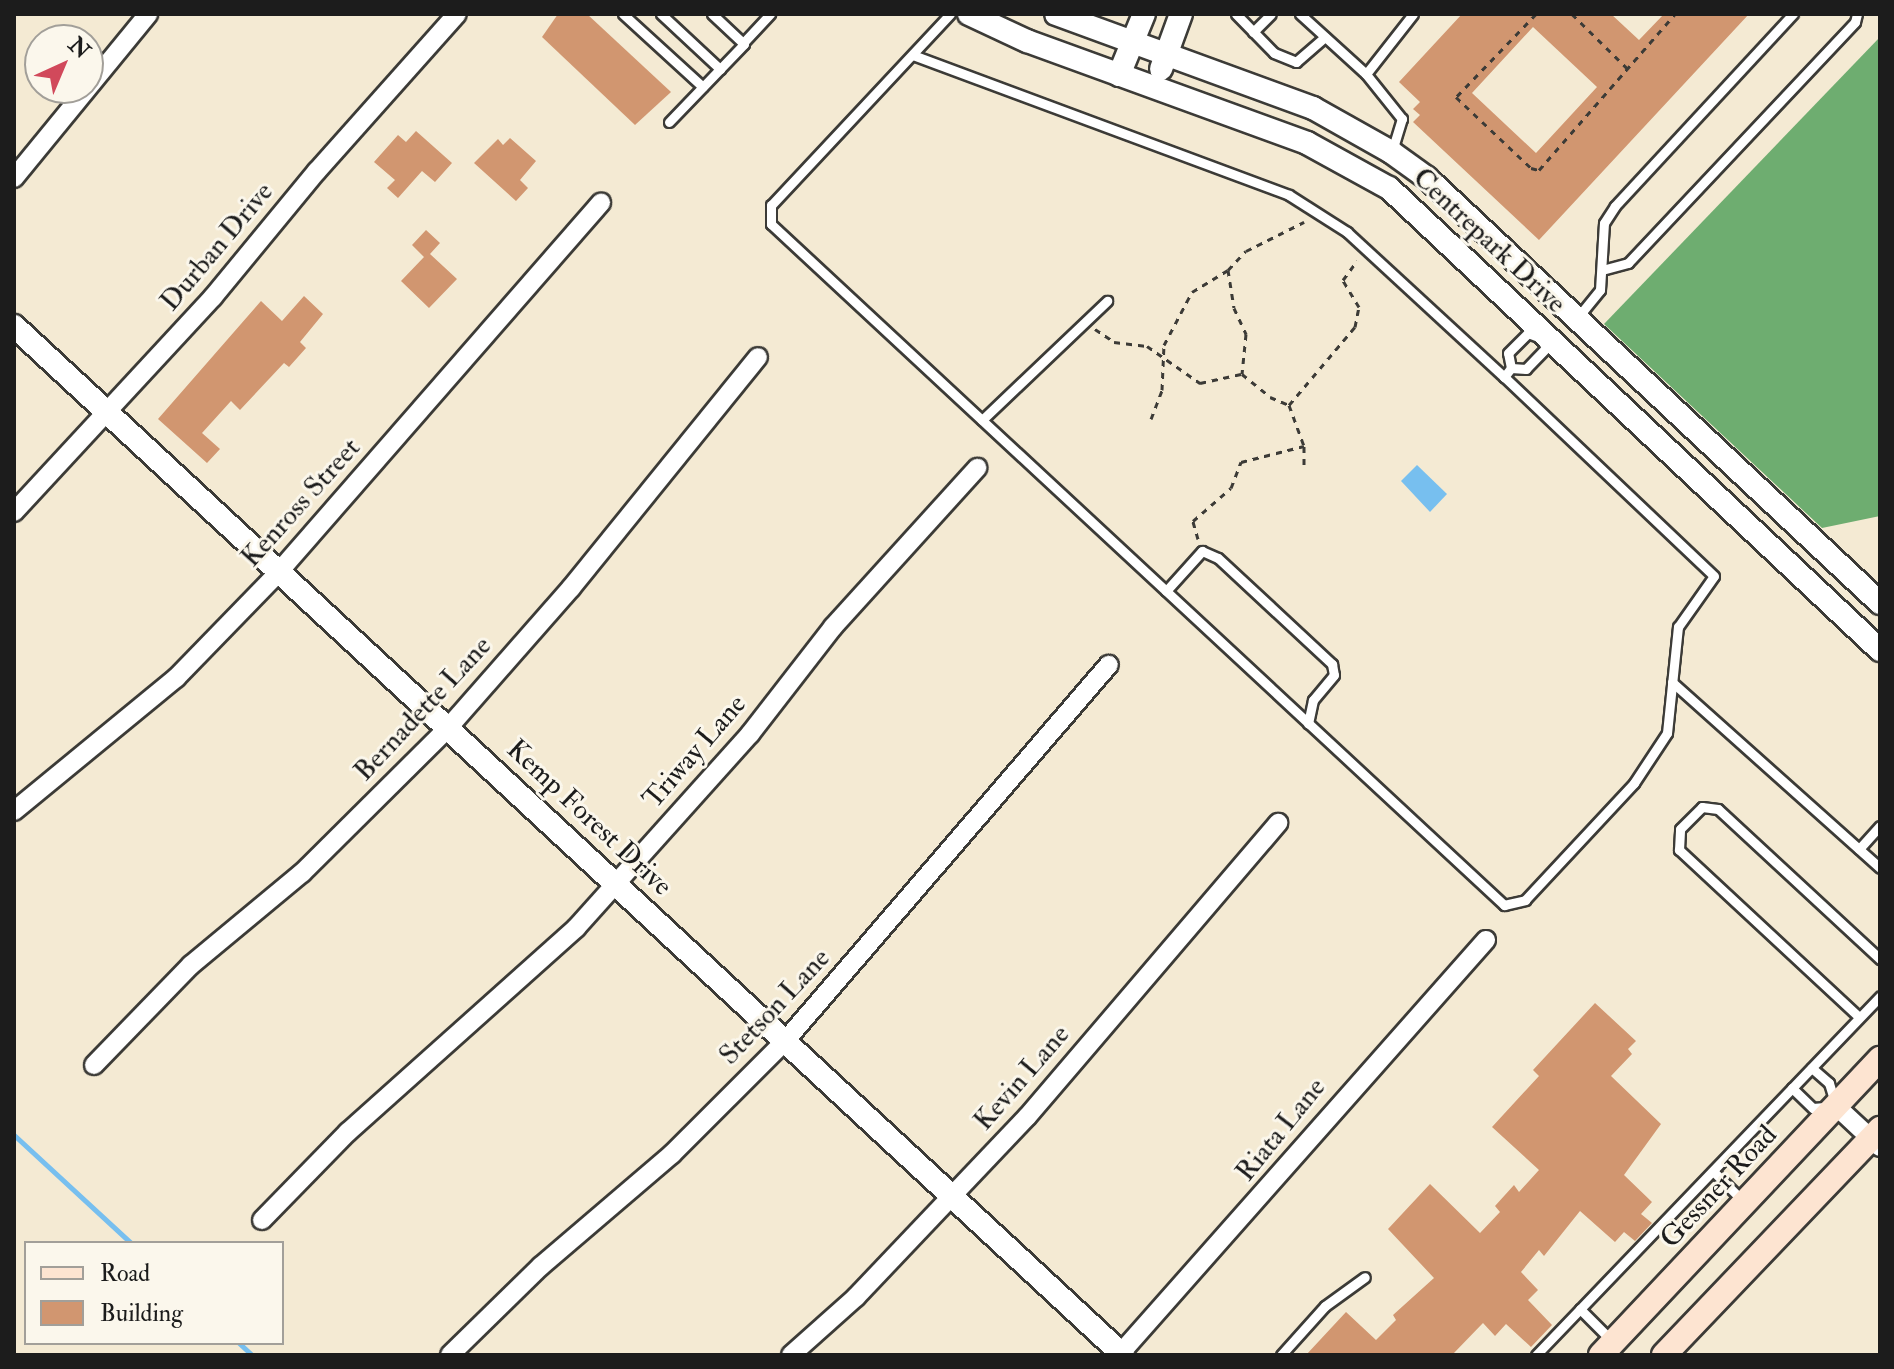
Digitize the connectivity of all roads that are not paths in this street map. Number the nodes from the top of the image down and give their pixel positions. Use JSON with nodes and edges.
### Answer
{"nodes":[{"id":1,"x":148,"y":14,"type":"edge"},
{"id":2,"x":457,"y":14,"type":"edge"},
{"id":3,"x":623,"y":14,"type":"edge"},
{"id":4,"x":661,"y":14,"type":"edge"},
{"id":5,"x":712,"y":14,"type":"edge"},
{"id":6,"x":770,"y":14,"type":"edge"},
{"id":7,"x":950,"y":14,"type":"edge"},
{"id":8,"x":969,"y":14,"type":"edge"},
{"id":9,"x":1056,"y":14,"type":"edge"},
{"id":10,"x":1144,"y":14,"type":"edge"},
{"id":11,"x":1181,"y":14,"type":"edge"},
{"id":12,"x":1236,"y":14,"type":"edge"},
{"id":13,"x":1271,"y":14,"type":"edge"},
{"id":14,"x":1300,"y":14,"type":"edge"},
{"id":15,"x":1413,"y":14,"type":"edge"},
{"id":16,"x":1793,"y":14,"type":"edge"},
{"id":17,"x":1857,"y":14,"type":"edge"},
{"id":18,"x":1253,"y":32,"type":"junction"},
{"id":19,"x":1325,"y":37,"type":"junction"},
{"id":20,"x":743,"y":43,"type":"junction"},
{"id":21,"x":1132,"y":44,"type":"junction"},
{"id":22,"x":913,"y":55,"type":"junction"},
{"id":23,"x":1164,"y":55,"type":"junction"},
{"id":24,"x":720,"y":69,"type":"junction"},
{"id":25,"x":1366,"y":74,"type":"junction"},
{"id":26,"x":1119,"y":75,"type":"junction"},
{"id":27,"x":703,"y":87,"type":"junction"},
{"id":28,"x":1156,"y":88,"type":"junction"},
{"id":29,"x":669,"y":122,"type":"dead end"},
{"id":30,"x":1391,"y":152,"type":"junction"},
{"id":31,"x":14,"y":178,"type":"edge"},
{"id":32,"x":1372,"y":179,"type":"junction"},
{"id":33,"x":601,"y":202,"type":"dead end"},
{"id":34,"x":1602,"y":270,"type":"junction"},
{"id":35,"x":1107,"y":301,"type":"dead end"},
{"id":36,"x":1572,"y":314,"type":"junction"},
{"id":37,"x":14,"y":326,"type":"edge"},
{"id":38,"x":1543,"y":336,"type":"junction"},
{"id":39,"x":758,"y":357,"type":"dead end"},
{"id":40,"x":1511,"y":368,"type":"junction"},
{"id":41,"x":1504,"y":377,"type":"junction"},
{"id":42,"x":109,"y":414,"type":"junction"},
{"id":43,"x":982,"y":420,"type":"junction"},
{"id":44,"x":977,"y":468,"type":"dead end"},
{"id":45,"x":1746,"y":477,"type":"junction"},
{"id":46,"x":1723,"y":502,"type":"junction"},
{"id":47,"x":14,"y":512,"type":"edge"},
{"id":48,"x":277,"y":574,"type":"junction"},
{"id":49,"x":1166,"y":591,"type":"junction"},
{"id":50,"x":1880,"y":603,"type":"edge"},
{"id":51,"x":1880,"y":650,"type":"edge"},
{"id":52,"x":1109,"y":665,"type":"dead end"},
{"id":53,"x":1672,"y":682,"type":"junction"},
{"id":54,"x":1308,"y":723,"type":"junction"},
{"id":55,"x":448,"y":728,"type":"junction"},
{"id":56,"x":14,"y":811,"type":"edge"},
{"id":57,"x":1278,"y":823,"type":"dead end"},
{"id":58,"x":1880,"y":826,"type":"edge"},
{"id":59,"x":1859,"y":849,"type":"junction"},
{"id":60,"x":1880,"y":868,"type":"edge"},
{"id":61,"x":616,"y":884,"type":"junction"},
{"id":62,"x":1486,"y":940,"type":"dead end"},
{"id":63,"x":1880,"y":959,"type":"edge"},
{"id":64,"x":1880,"y":996,"type":"edge"},
{"id":65,"x":1859,"y":1017,"type":"junction"},
{"id":66,"x":786,"y":1040,"type":"junction"},
{"id":67,"x":1880,"y":1059,"type":"edge"},
{"id":68,"x":94,"y":1065,"type":"dead end"},
{"id":69,"x":1812,"y":1068,"type":"junction"},
{"id":70,"x":1792,"y":1088,"type":"junction"},
{"id":71,"x":1836,"y":1106,"type":"junction"},
{"id":72,"x":1877,"y":1138,"type":"edge"},
{"id":73,"x":1713,"y":1171,"type":"junction"},
{"id":74,"x":954,"y":1196,"type":"junction"},
{"id":75,"x":1745,"y":1203,"type":"junction"},
{"id":76,"x":262,"y":1220,"type":"dead end"},
{"id":77,"x":1365,"y":1277,"type":"dead end"},
{"id":78,"x":1580,"y":1309,"type":"junction"},
{"id":79,"x":1607,"y":1348,"type":"edge"},
{"id":80,"x":1121,"y":1354,"type":"edge"},
{"id":81,"x":450,"y":1355,"type":"edge"},
{"id":82,"x":791,"y":1355,"type":"edge"},
{"id":83,"x":1281,"y":1355,"type":"edge"},
{"id":84,"x":1536,"y":1355,"type":"edge"},
{"id":85,"x":1664,"y":1355,"type":"edge"}],
"edges":[{"from":1,"to":31,"type":"street"},
{"from":2,"to":42,"type":"street","name":"Durban Drive"},
{"from":3,"to":27,"type":"lane"},
{"from":4,"to":24,"type":"lane"},
{"from":5,"to":20,"type":"lane"},
{"from":6,"to":20,"type":"lane"},
{"from":7,"to":22,"type":"lane"},
{"from":8,"to":26,"type":"street","name":"Centrepark Drive"},
{"from":9,"to":21,"type":"street","name":"Centrepark Drive"},
{"from":10,"to":21,"type":"street"},
{"from":11,"to":23,"type":"street"},
{"from":12,"to":18,"type":"lane"},
{"from":13,"to":18,"type":"lane"},
{"from":14,"to":19,"type":"lane"},
{"from":15,"to":25,"type":"lane"},
{"from":16,"to":34,"type":"lane"},
{"from":17,"to":34,"type":"lane"},
{"from":18,"to":19,"type":"lane"},
{"from":19,"to":25,"type":"lane"},
{"from":20,"to":24,"type":"lane"},
{"from":21,"to":23,"type":"street","name":"Centrepark Drive"},
{"from":21,"to":26,"type":"street"},
{"from":22,"to":41,"type":"lane"},
{"from":22,"to":43,"type":"lane"},
{"from":23,"to":28,"type":"street"},
{"from":23,"to":30,"type":"street","name":"Centrepark Drive"},
{"from":24,"to":27,"type":"lane"},
{"from":25,"to":30,"type":"lane"},
{"from":26,"to":28,"type":"street","name":"Centrepark Drive"},
{"from":27,"to":29,"type":"lane"},
{"from":28,"to":32,"type":"street","name":"Centrepark Drive"},
{"from":30,"to":32,"type":"street"},
{"from":30,"to":36,"type":"street","name":"Centrepark Drive"},
{"from":32,"to":38,"type":"street","name":"Centrepark Drive"},
{"from":33,"to":48,"type":"street","name":"Kenross Street"},
{"from":34,"to":36,"type":"lane"},
{"from":35,"to":43,"type":"lane"},
{"from":36,"to":38,"type":"street"},
{"from":36,"to":45,"type":"street","name":"Centrepark Drive"},
{"from":37,"to":42,"type":"street","name":"Kemp Forest Drive"},
{"from":38,"to":40,"type":"lane"},
{"from":38,"to":40,"type":"lane"},
{"from":38,"to":46,"type":"street","name":"Centrepark Drive"},
{"from":39,"to":55,"type":"street","name":"Bernadette Lane"},
{"from":40,"to":41,"type":"lane"},
{"from":41,"to":53,"type":"lane"},
{"from":42,"to":47,"type":"street","name":"Durban Drive"},
{"from":42,"to":48,"type":"street","name":"Kemp Forest Drive"},
{"from":43,"to":49,"type":"lane"},
{"from":44,"to":61,"type":"street","name":"Triway Lane"},
{"from":45,"to":46,"type":"street"},
{"from":45,"to":50,"type":"street","name":"Centrepark Drive"},
{"from":46,"to":51,"type":"street","name":"Centrepark Drive"},
{"from":48,"to":55,"type":"street","name":"Kemp Forest Drive"},
{"from":48,"to":56,"type":"street","name":"Kenross Street"},
{"from":49,"to":54,"type":"lane"},
{"from":49,"to":54,"type":"lane"},
{"from":52,"to":66,"type":"street","name":"Stetson Lane"},
{"from":53,"to":54,"type":"lane"},
{"from":53,"to":59,"type":"lane"},
{"from":55,"to":61,"type":"street","name":"Kemp Forest Drive"},
{"from":55,"to":68,"type":"street","name":"Bernadette Lane"},
{"from":57,"to":74,"type":"street","name":"Kevin Lane"},
{"from":58,"to":59,"type":"lane"},
{"from":59,"to":60,"type":"lane"},
{"from":61,"to":66,"type":"street","name":"Kemp Forest Drive"},
{"from":61,"to":76,"type":"street","name":"Triway Lane"},
{"from":62,"to":80,"type":"street","name":"Riata Lane"},
{"from":63,"to":65,"type":"lane"},
{"from":64,"to":65,"type":"lane"},
{"from":65,"to":69,"type":"lane"},
{"from":66,"to":74,"type":"street","name":"Kemp Forest Drive"},
{"from":66,"to":81,"type":"street","name":"Stetson Lane"},
{"from":67,"to":71,"type":"main road","name":"Gessner Road"},
{"from":69,"to":70,"type":"lane"},
{"from":69,"to":71,"type":"lane"},
{"from":70,"to":71,"type":"lane"},
{"from":70,"to":73,"type":"lane"},
{"from":71,"to":72,"type":"street"},
{"from":71,"to":75,"type":"main road","name":"Gessner Road"},
{"from":72,"to":85,"type":"main road"},
{"from":73,"to":75,"type":"lane"},
{"from":73,"to":78,"type":"lane"},
{"from":74,"to":80,"type":"street","name":"Kemp Forest Drive"},
{"from":74,"to":82,"type":"street","name":"Kevin Lane"},
{"from":75,"to":79,"type":"main road","name":"Gessner Road"},
{"from":77,"to":83,"type":"lane"},
{"from":78,"to":79,"type":"lane"},
{"from":78,"to":84,"type":"lane"}]}
